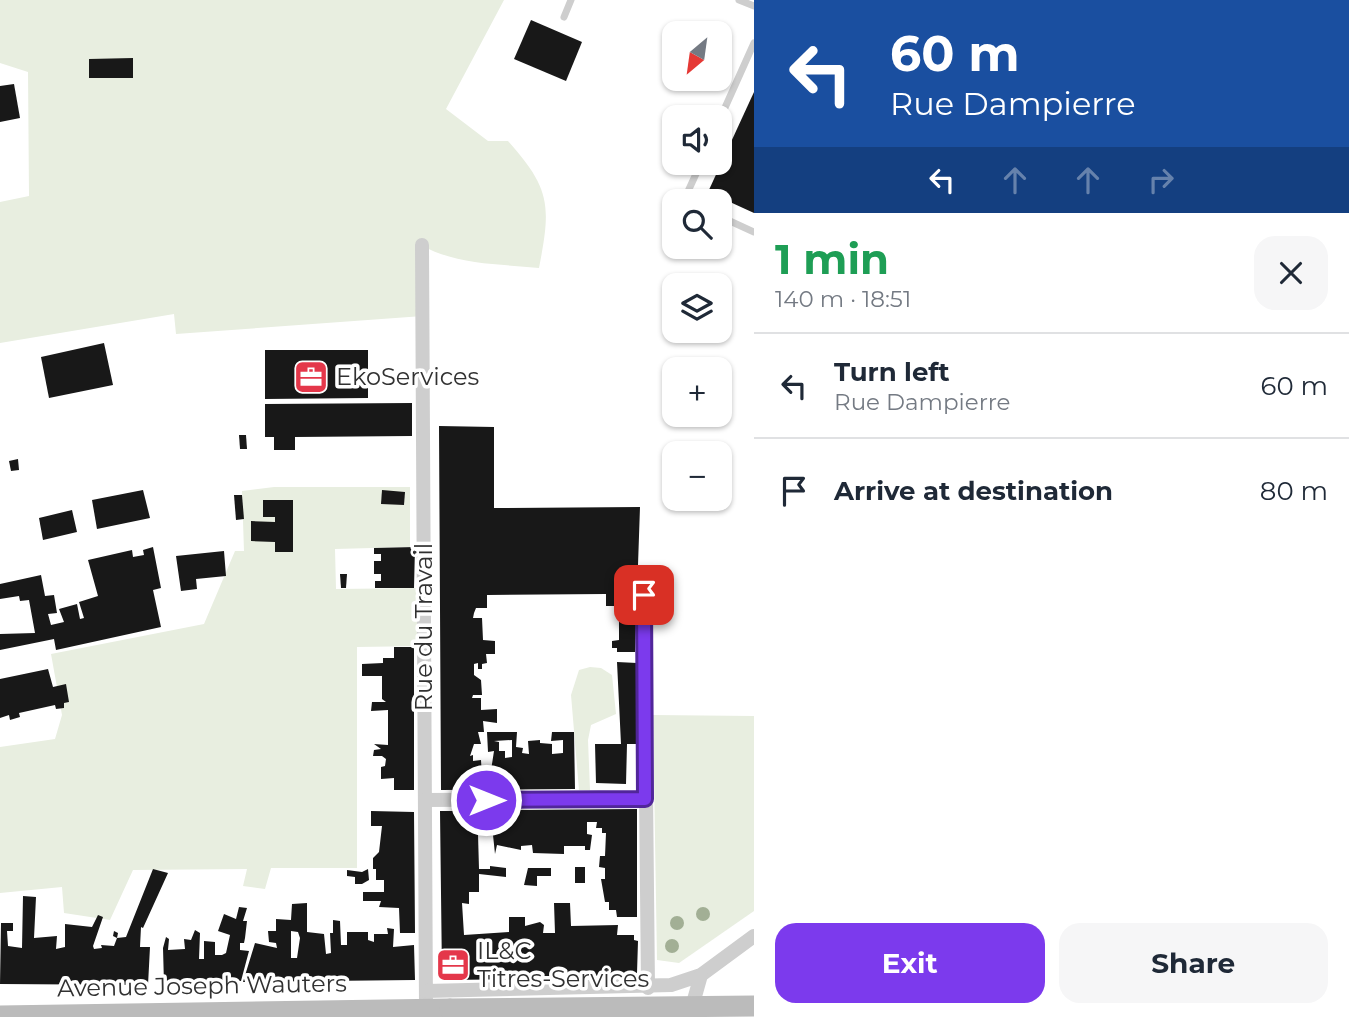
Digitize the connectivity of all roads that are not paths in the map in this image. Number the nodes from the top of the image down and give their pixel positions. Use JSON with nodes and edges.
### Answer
{"nodes":[{"id":1,"x":571,"y":0,"type":"edge"},
{"id":2,"x":739,"y":0,"type":"edge"},
{"id":3,"x":754,"y":6,"type":"edge"},
{"id":4,"x":564,"y":17,"type":"dead end"},
{"id":5,"x":754,"y":43,"type":"edge"},
{"id":6,"x":726,"y":105,"type":"edge"},
{"id":7,"x":732,"y":222,"type":"edge"},
{"id":8,"x":754,"y":232,"type":"edge"},
{"id":9,"x":422,"y":245,"type":"dead end"},
{"id":10,"x":644,"y":595,"type":"dead end"},
{"id":11,"x":645,"y":799,"type":"junction"},
{"id":12,"x":425,"y":800,"type":"junction"},
{"id":13,"x":754,"y":936,"type":"edge"},
{"id":14,"x":701,"y":975,"type":"junction"},
{"id":15,"x":648,"y":988,"type":"junction"},
{"id":16,"x":419,"y":1006,"type":"edge"},
{"id":17,"x":754,"y":1006,"type":"edge"},
{"id":18,"x":188,"y":1015,"type":"edge"},
{"id":19,"x":0,"y":1016,"type":"edge"},
{"id":20,"x":114,"y":1016,"type":"edge"},
{"id":21,"x":688,"y":1017,"type":"edge"}],
"edges":[{"from":1,"to":4,"type":"lane"},
{"from":2,"to":3,"type":"lane"},
{"from":5,"to":6,"type":"lane"},
{"from":7,"to":8,"type":"lane"},
{"from":9,"to":12,"type":"street","name":"Rue du Travail"},
{"from":10,"to":11,"type":"street"},
{"from":11,"to":12,"type":"street"},
{"from":11,"to":15,"type":"street"},
{"from":12,"to":16,"type":"street","name":"Rue du Travail"},
{"from":13,"to":14,"type":"street","name":"Avenue Joseph Wauters"},
{"from":14,"to":15,"type":"street","name":"Avenue Joseph Wauters"},
{"from":14,"to":21,"type":"street"},
{"from":15,"to":16,"type":"street","name":"Avenue Joseph Wauters"},
{"from":16,"to":17,"type":"main road","name":"Avenue Joseph Wauters","bridge":true},
{"from":16,"to":18,"type":"main road","name":"Avenue Joseph Wauters"},
{"from":18,"to":20,"type":"main road","name":"Avenue Joseph Wauters"},
{"from":19,"to":20,"type":"main road","name":"Avenue Joseph Wauters"}]}
